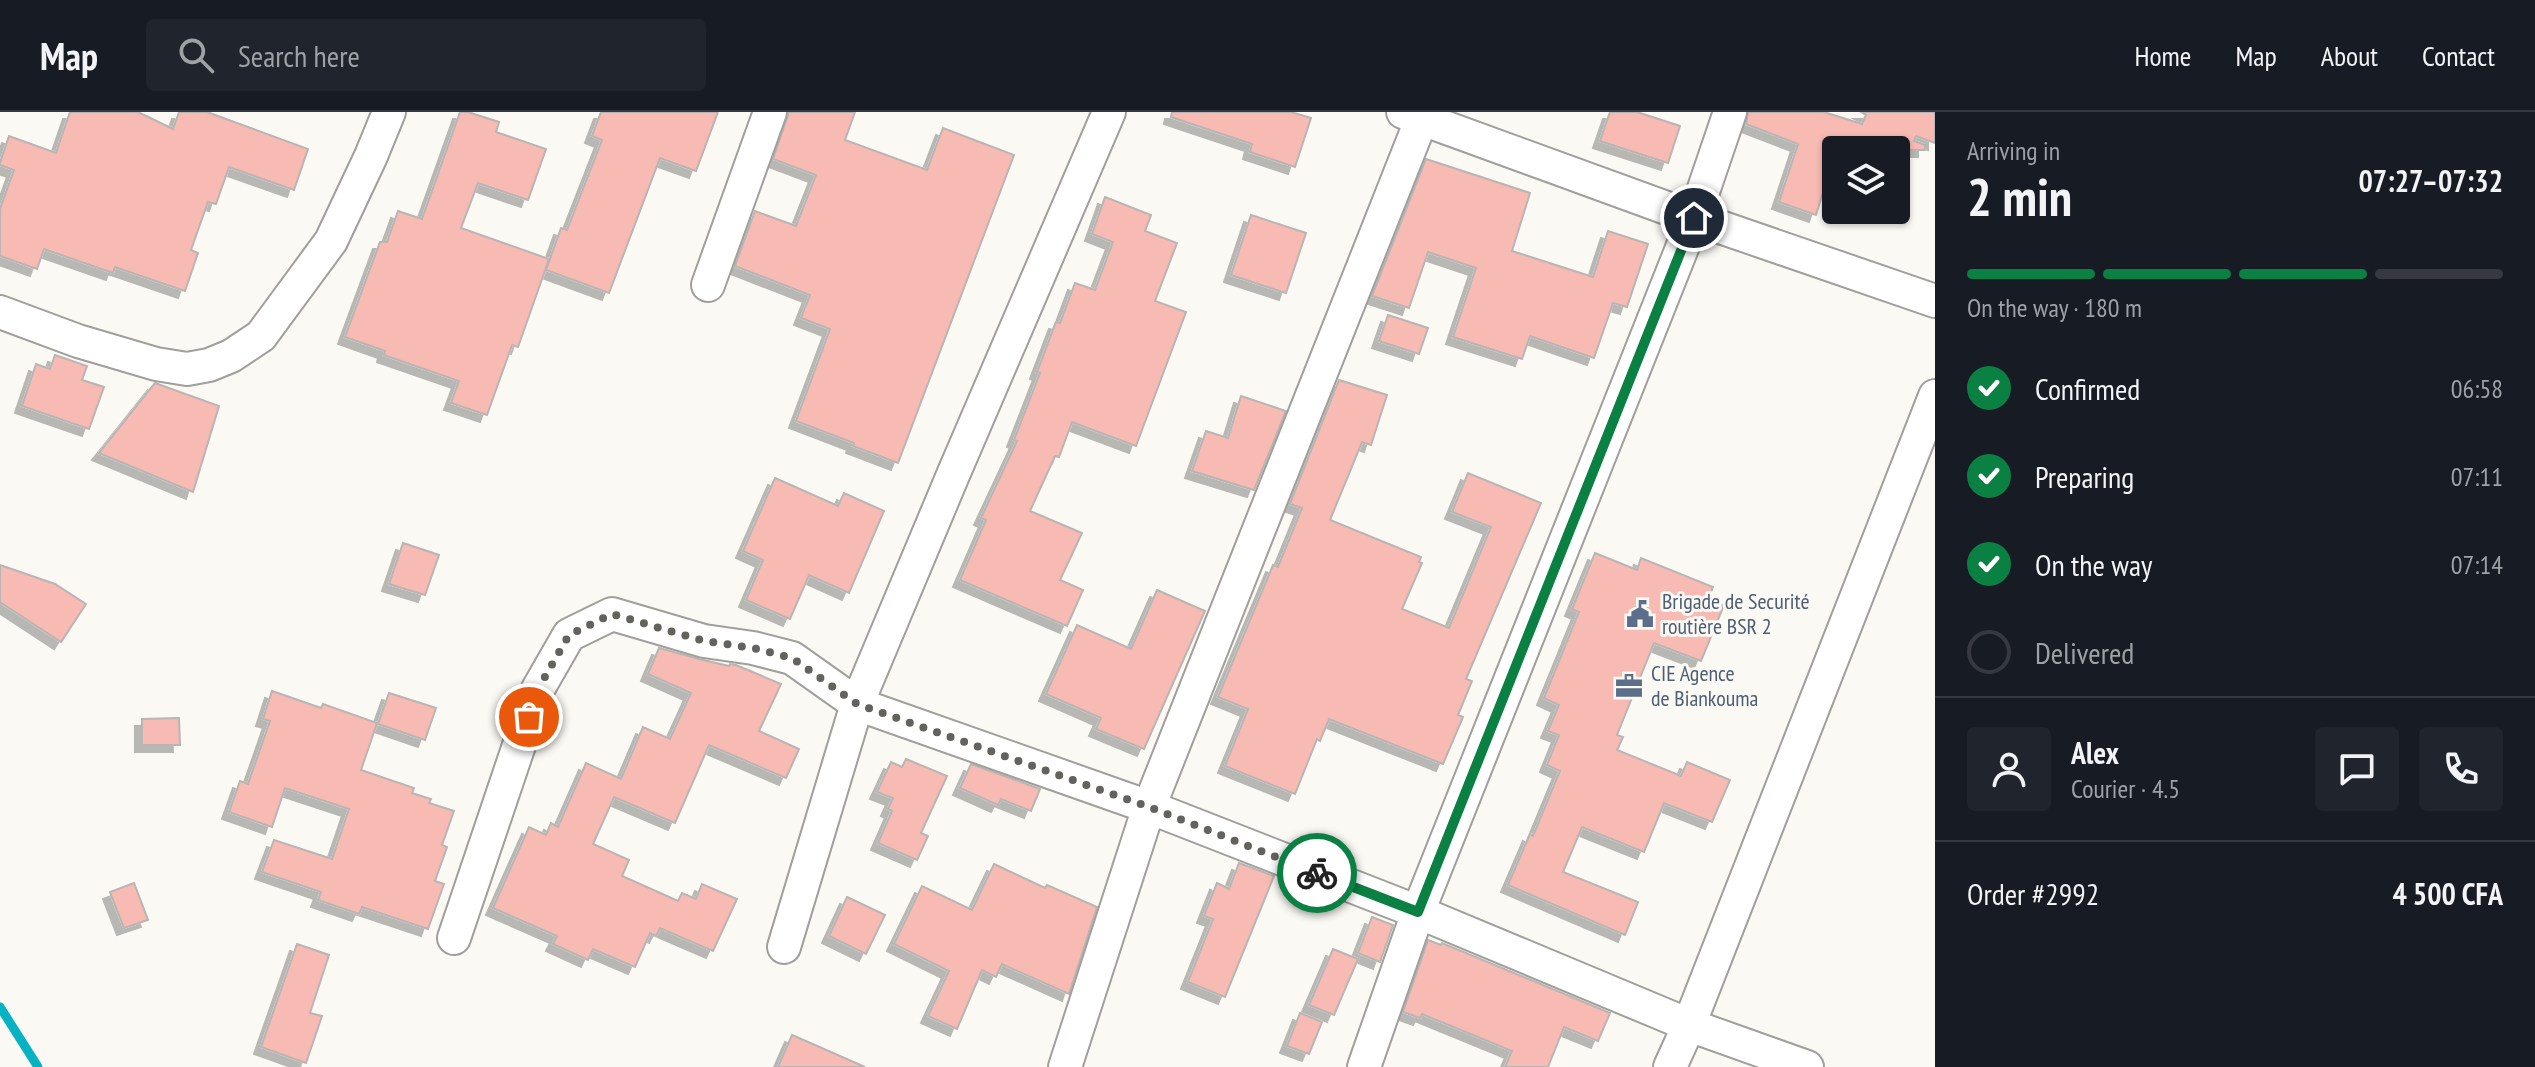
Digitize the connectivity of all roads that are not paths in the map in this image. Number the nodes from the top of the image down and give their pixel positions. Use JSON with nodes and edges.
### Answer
{"nodes":[{"id":1,"x":389,"y":112,"type":"edge"},
{"id":2,"x":770,"y":112,"type":"edge"},
{"id":3,"x":1109,"y":112,"type":"edge"},
{"id":4,"x":1730,"y":112,"type":"edge"},
{"id":5,"x":1412,"y":115,"type":"edge"},
{"id":6,"x":1694,"y":218,"type":"junction"},
{"id":7,"x":708,"y":285,"type":"dead end"},
{"id":8,"x":1935,"y":301,"type":"edge"},
{"id":9,"x":0,"y":312,"type":"edge"},
{"id":10,"x":1935,"y":396,"type":"edge"},
{"id":11,"x":857,"y":704,"type":"junction"},
{"id":12,"x":1149,"y":807,"type":"junction"},
{"id":13,"x":1418,"y":912,"type":"junction"},
{"id":14,"x":454,"y":938,"type":"dead end"},
{"id":15,"x":784,"y":947,"type":"dead end"},
{"id":16,"x":1689,"y":1025,"type":"junction"},
{"id":17,"x":1065,"y":1067,"type":"edge"},
{"id":18,"x":1364,"y":1067,"type":"edge"},
{"id":19,"x":1670,"y":1067,"type":"edge"},
{"id":20,"x":1807,"y":1067,"type":"edge"}],
"edges":[{"from":1,"to":9,"type":"street"},
{"from":2,"to":7,"type":"street"},
{"from":3,"to":11,"type":"street"},
{"from":4,"to":6,"type":"street"},
{"from":5,"to":6,"type":"street"},
{"from":5,"to":12,"type":"street"},
{"from":6,"to":8,"type":"street"},
{"from":6,"to":13,"type":"street"},
{"from":10,"to":16,"type":"street"},
{"from":11,"to":12,"type":"street"},
{"from":11,"to":14,"type":"street"},
{"from":11,"to":15,"type":"street"},
{"from":12,"to":13,"type":"street"},
{"from":12,"to":17,"type":"street"},
{"from":13,"to":16,"type":"street"},
{"from":13,"to":18,"type":"street"},
{"from":16,"to":19,"type":"street"},
{"from":16,"to":20,"type":"street"}]}
